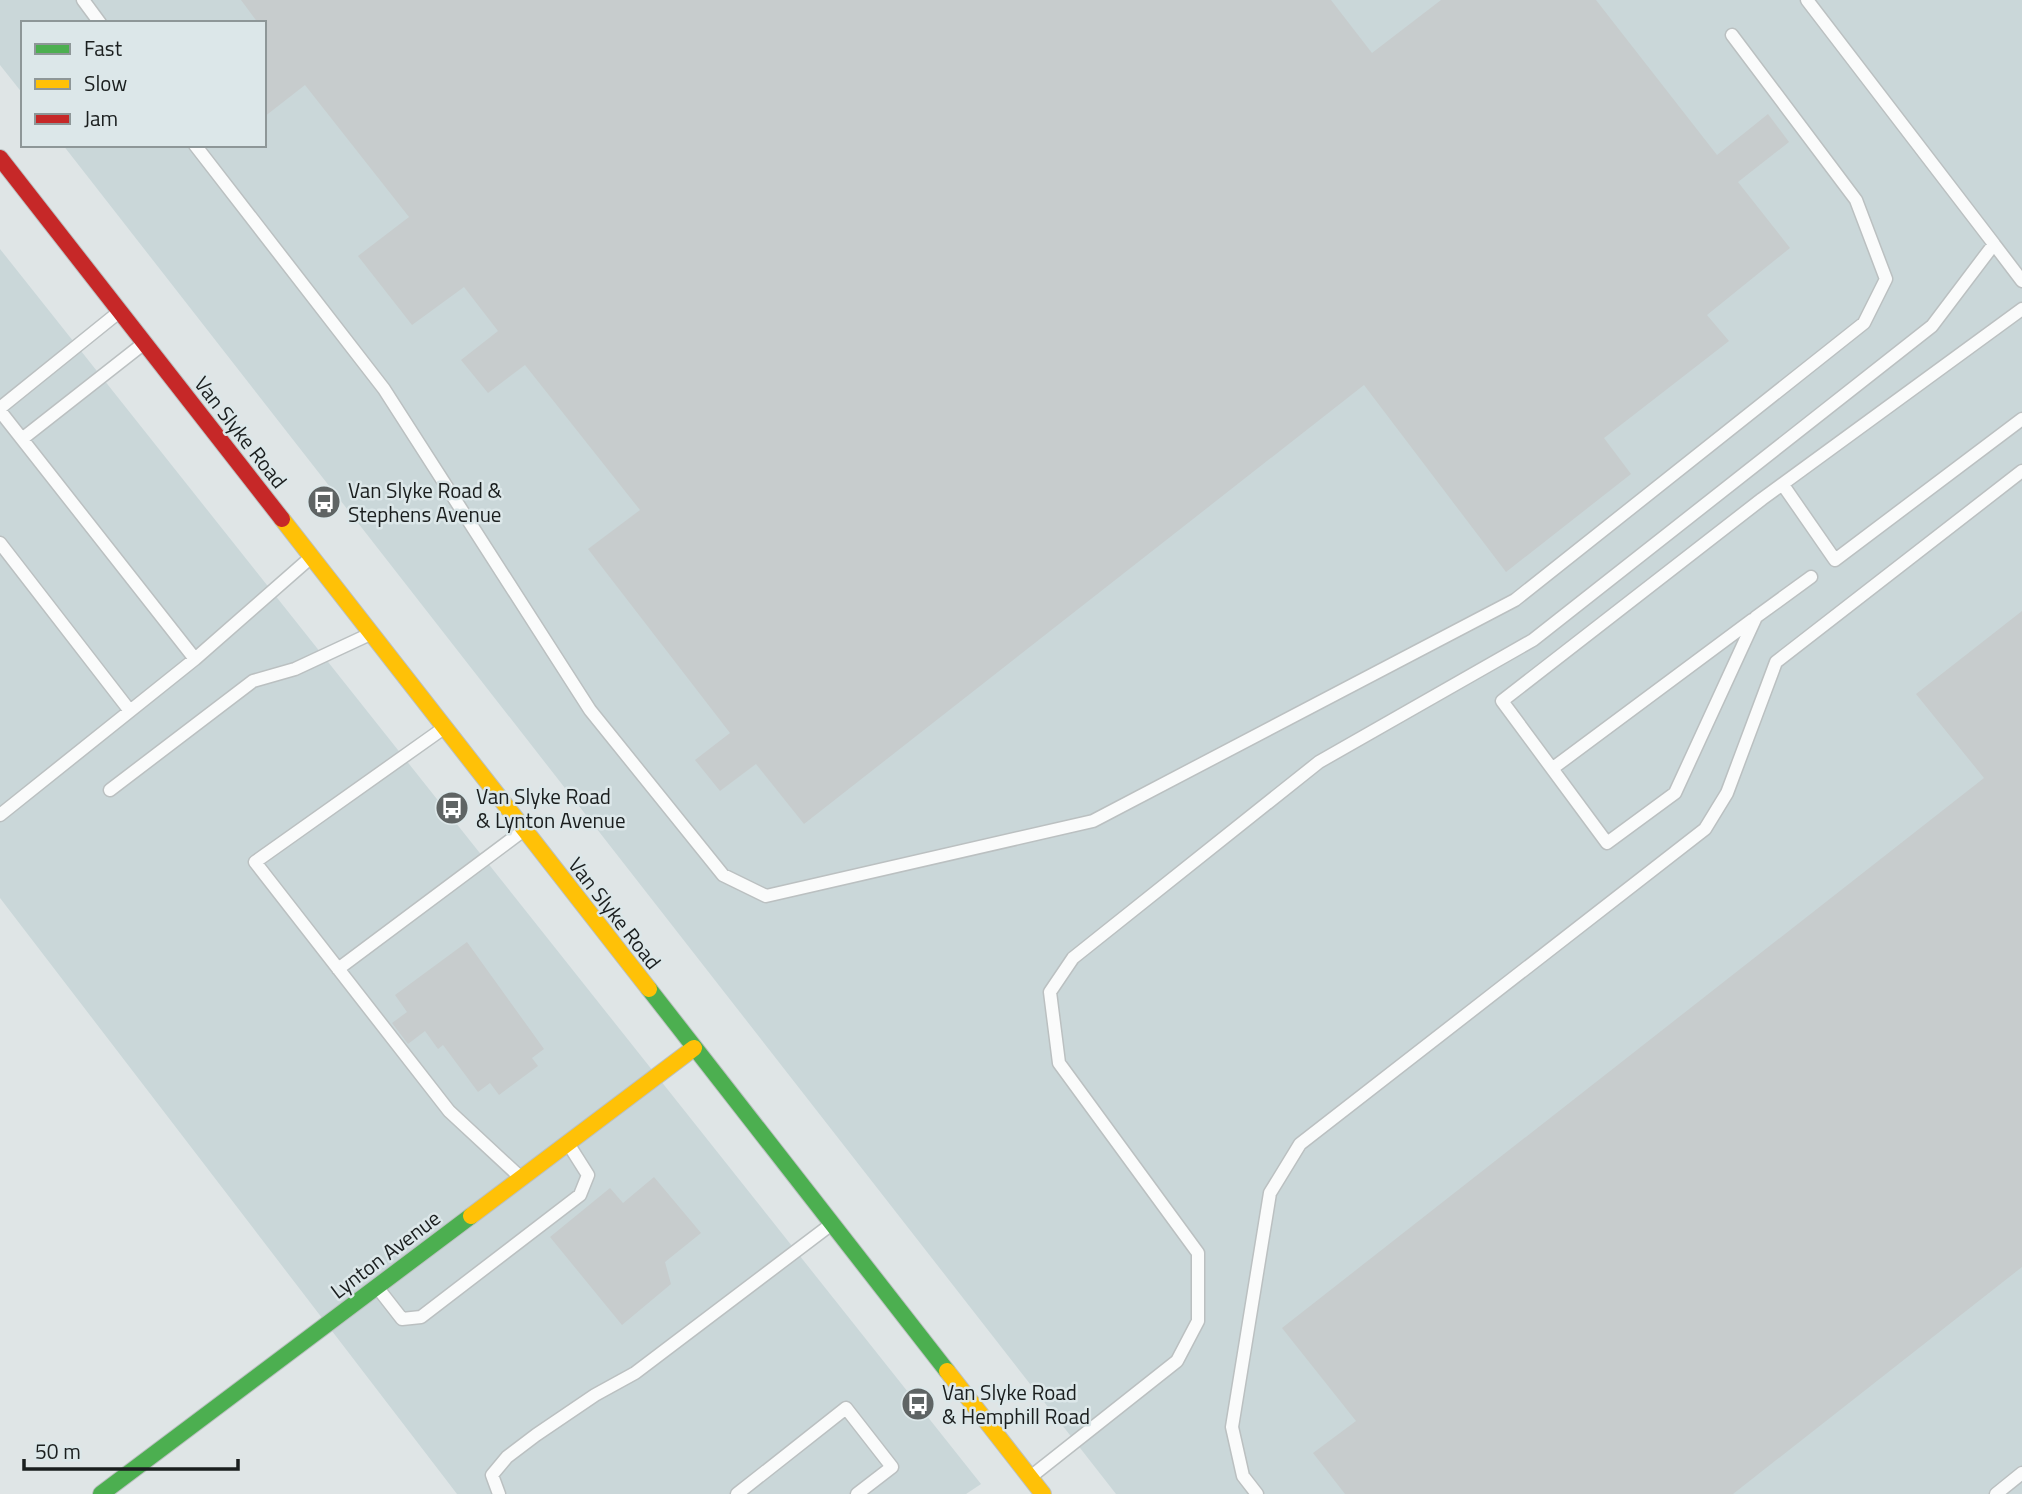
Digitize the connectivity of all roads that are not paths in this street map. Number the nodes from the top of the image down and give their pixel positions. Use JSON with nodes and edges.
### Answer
{"nodes":[{"id":1,"x":83,"y":0,"type":"edge"},
{"id":2,"x":1807,"y":0,"type":"edge"},
{"id":3,"x":99,"y":21,"type":"edge"},
{"id":4,"x":1732,"y":35,"type":"dead end"},
{"id":5,"x":197,"y":147,"type":"edge"},
{"id":6,"x":0,"y":158,"type":"edge"},
{"id":7,"x":1994,"y":244,"type":"junction"},
{"id":8,"x":2022,"y":281,"type":"edge"},
{"id":9,"x":2022,"y":309,"type":"edge"},
{"id":10,"x":119,"y":311,"type":"junction"},
{"id":11,"x":144,"y":343,"type":"junction"},
{"id":12,"x":0,"y":409,"type":"edge"},
{"id":13,"x":2022,"y":419,"type":"edge"},
{"id":14,"x":22,"y":439,"type":"junction"},
{"id":15,"x":2022,"y":471,"type":"edge"},
{"id":16,"x":1783,"y":485,"type":"junction"},
{"id":17,"x":0,"y":543,"type":"edge"},
{"id":18,"x":312,"y":556,"type":"junction"},
{"id":19,"x":1811,"y":577,"type":"dead end"},
{"id":20,"x":1756,"y":617,"type":"junction"},
{"id":21,"x":372,"y":633,"type":"junction"},
{"id":22,"x":195,"y":659,"type":"junction"},
{"id":23,"x":130,"y":711,"type":"junction"},
{"id":24,"x":444,"y":727,"type":"junction"},
{"id":25,"x":1553,"y":768,"type":"junction"},
{"id":26,"x":110,"y":790,"type":"dead end"},
{"id":27,"x":0,"y":816,"type":"edge"},
{"id":28,"x":524,"y":830,"type":"junction"},
{"id":29,"x":338,"y":969,"type":"junction"},
{"id":30,"x":694,"y":1048,"type":"junction"},
{"id":31,"x":568,"y":1143,"type":"junction"},
{"id":32,"x":521,"y":1178,"type":"junction"},
{"id":33,"x":832,"y":1223,"type":"junction"},
{"id":34,"x":377,"y":1287,"type":"junction"},
{"id":35,"x":2022,"y":1474,"type":"edge"},
{"id":36,"x":1024,"y":1481,"type":"junction"},
{"id":37,"x":101,"y":1494,"type":"edge"},
{"id":38,"x":499,"y":1494,"type":"edge"},
{"id":39,"x":737,"y":1494,"type":"edge"},
{"id":40,"x":857,"y":1494,"type":"edge"},
{"id":41,"x":1043,"y":1494,"type":"edge"},
{"id":42,"x":1257,"y":1494,"type":"edge"},
{"id":43,"x":1996,"y":1494,"type":"edge"}],
"edges":[{"from":1,"to":3,"type":"lane"},
{"from":2,"to":7,"type":"lane"},
{"from":4,"to":5,"type":"lane"},
{"from":6,"to":10,"type":"street","name":"Van Slyke Road"},
{"from":7,"to":8,"type":"lane"},
{"from":7,"to":36,"type":"lane"},
{"from":9,"to":16,"type":"lane"},
{"from":10,"to":11,"type":"street","name":"Van Slyke Road"},
{"from":10,"to":12,"type":"lane"},
{"from":11,"to":14,"type":"lane"},
{"from":11,"to":18,"type":"street","name":"Van Slyke Road"},
{"from":12,"to":14,"type":"lane"},
{"from":13,"to":16,"type":"lane"},
{"from":14,"to":22,"type":"lane"},
{"from":15,"to":42,"type":"lane"},
{"from":16,"to":25,"type":"lane"},
{"from":17,"to":23,"type":"lane"},
{"from":18,"to":21,"type":"street","name":"Van Slyke Road"},
{"from":18,"to":22,"type":"lane"},
{"from":19,"to":20,"type":"lane"},
{"from":20,"to":25,"type":"lane"},
{"from":20,"to":25,"type":"lane"},
{"from":21,"to":24,"type":"street","name":"Van Slyke Road"},
{"from":21,"to":26,"type":"lane"},
{"from":22,"to":23,"type":"lane"},
{"from":23,"to":27,"type":"lane"},
{"from":24,"to":28,"type":"street","name":"Van Slyke Road"},
{"from":24,"to":29,"type":"lane"},
{"from":28,"to":29,"type":"lane"},
{"from":28,"to":30,"type":"street","name":"Van Slyke Road"},
{"from":29,"to":32,"type":"lane"},
{"from":30,"to":31,"type":"street","name":"Lynton Avenue"},
{"from":30,"to":33,"type":"street","name":"Van Slyke Road"},
{"from":31,"to":32,"type":"street","name":"Lynton Avenue"},
{"from":31,"to":34,"type":"lane"},
{"from":32,"to":34,"type":"street","name":"Lynton Avenue"},
{"from":33,"to":36,"type":"street","name":"Van Slyke Road"},
{"from":33,"to":38,"type":"lane"},
{"from":34,"to":37,"type":"street","name":"Lynton Avenue"},
{"from":35,"to":43,"type":"lane"},
{"from":36,"to":41,"type":"street","name":"Van Slyke Road"},
{"from":39,"to":40,"type":"lane"}]}
